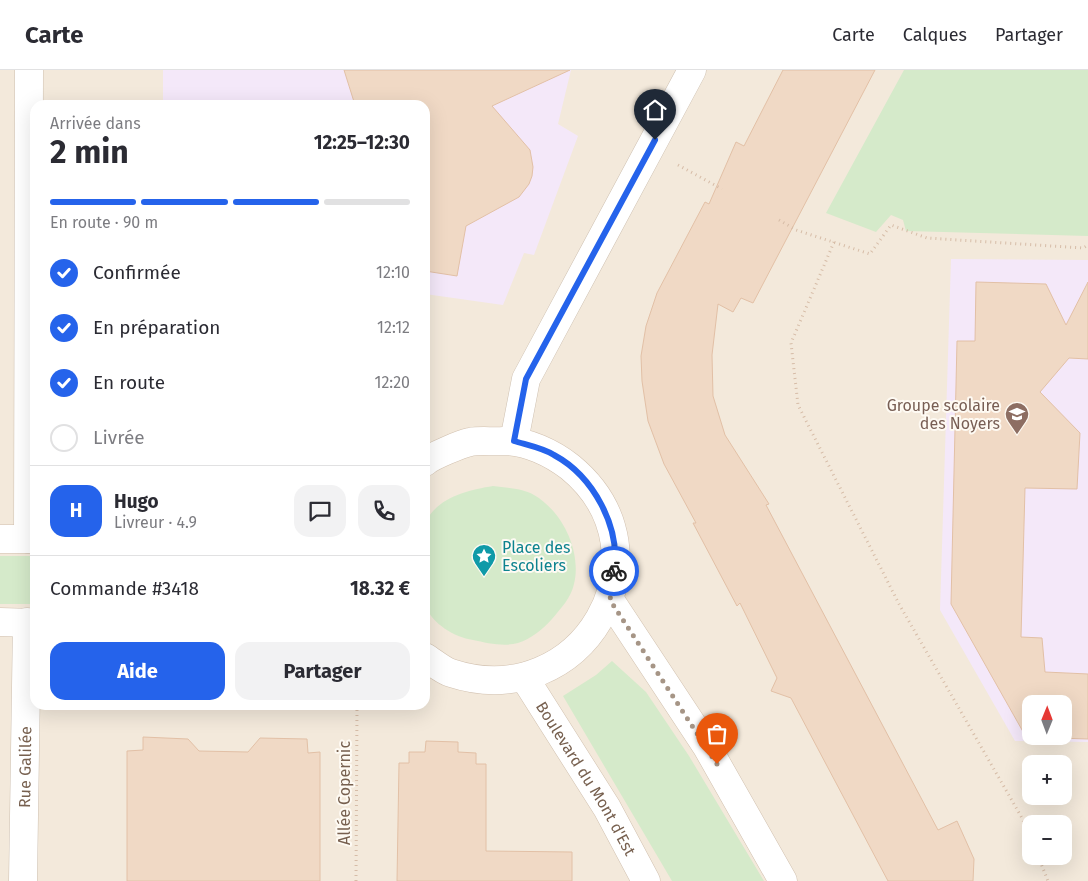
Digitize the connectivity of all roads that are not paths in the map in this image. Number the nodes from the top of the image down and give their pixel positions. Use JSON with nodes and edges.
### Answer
{"nodes":[{"id":1,"x":30,"y":70,"type":"edge"},
{"id":2,"x":692,"y":70,"type":"edge"},
{"id":3,"x":30,"y":100,"type":"edge"},
{"id":4,"x":514,"y":441,"type":"junction"},
{"id":5,"x":430,"y":460,"type":"edge"},
{"id":6,"x":0,"y":539,"type":"edge"},
{"id":7,"x":30,"y":539,"type":"edge"},
{"id":8,"x":610,"y":600,"type":"junction"},
{"id":9,"x":0,"y":622,"type":"edge"},
{"id":10,"x":30,"y":622,"type":"edge"},
{"id":11,"x":30,"y":654,"type":"edge"},
{"id":12,"x":430,"y":660,"type":"edge"},
{"id":13,"x":524,"y":677,"type":"junction"},
{"id":14,"x":23,"y":881,"type":"edge"},
{"id":15,"x":646,"y":881,"type":"edge"},
{"id":16,"x":783,"y":881,"type":"edge"}],
"edges":[{"from":1,"to":3,"type":"main road"},
{"from":2,"to":4,"type":"main road"},
{"from":4,"to":5,"type":"main road"},
{"from":4,"to":8,"type":"main road"},
{"from":6,"to":7,"type":"main road"},
{"from":8,"to":13,"type":"main road"},
{"from":8,"to":16,"type":"main road"},
{"from":9,"to":10,"type":"main road"},
{"from":11,"to":14,"type":"main road","name":"Rue Galilée"},
{"from":12,"to":13,"type":"main road"},
{"from":13,"to":15,"type":"main road","name":"Boulevard du Mont d'Est"}]}
